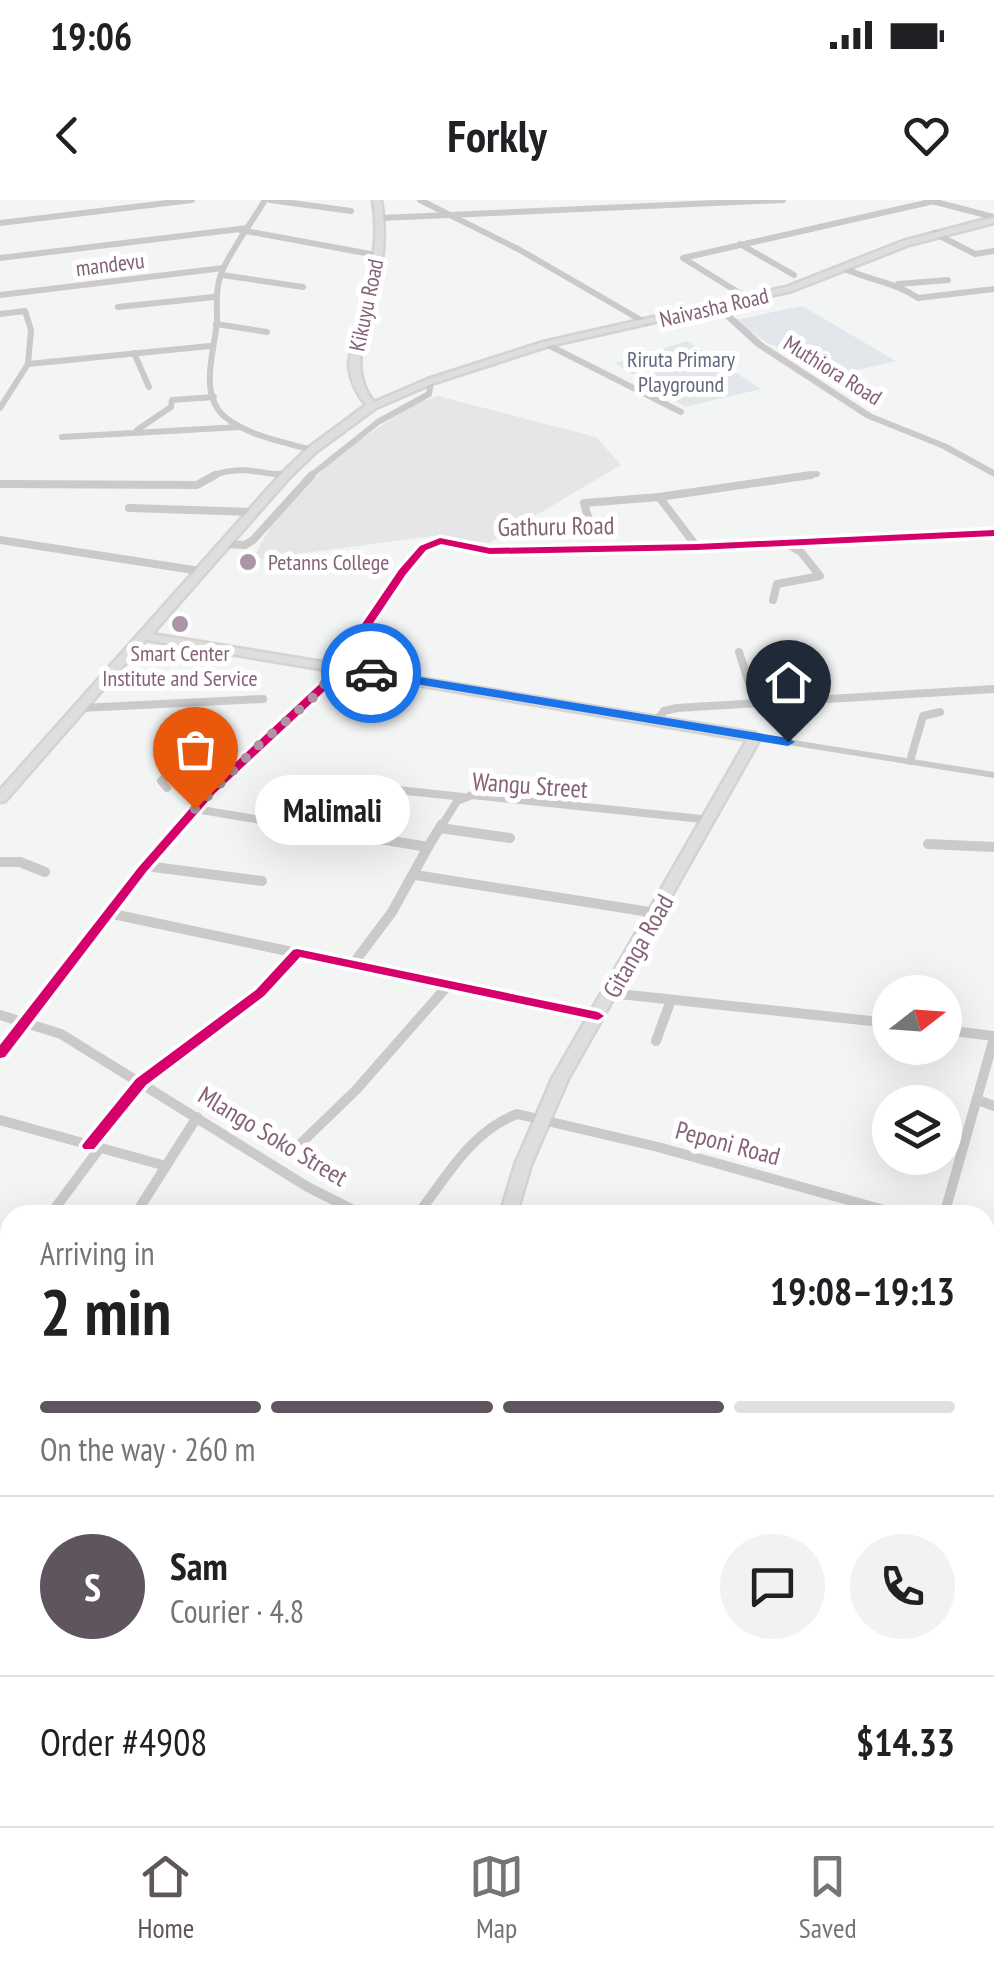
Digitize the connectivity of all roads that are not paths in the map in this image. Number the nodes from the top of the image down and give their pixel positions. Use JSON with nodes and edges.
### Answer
{"nodes":[{"id":1,"x":192,"y":200,"type":"edge"},
{"id":2,"x":267,"y":200,"type":"edge"},
{"id":3,"x":377,"y":200,"type":"edge"},
{"id":4,"x":420,"y":200,"type":"edge"},
{"id":5,"x":783,"y":200,"type":"edge"},
{"id":6,"x":925,"y":200,"type":"edge"},
{"id":7,"x":748,"y":201,"type":"edge"},
{"id":8,"x":934,"y":202,"type":"edge"},
{"id":9,"x":602,"y":204,"type":"edge"},
{"id":10,"x":352,"y":212,"type":"dead end"},
{"id":11,"x":571,"y":215,"type":"dead end"},
{"id":12,"x":452,"y":216,"type":"junction"},
{"id":13,"x":381,"y":218,"type":"junction"},
{"id":14,"x":994,"y":219,"type":"edge"},
{"id":15,"x":464,"y":221,"type":"junction"},
{"id":16,"x":0,"y":223,"type":"edge"},
{"id":17,"x":244,"y":230,"type":"junction"},
{"id":18,"x":934,"y":234,"type":"junction"},
{"id":19,"x":740,"y":244,"type":"junction"},
{"id":20,"x":994,"y":251,"type":"edge"},
{"id":21,"x":376,"y":256,"type":"junction"},
{"id":22,"x":0,"y":258,"type":"edge"},
{"id":23,"x":843,"y":268,"type":"junction"},
{"id":24,"x":223,"y":272,"type":"junction"},
{"id":25,"x":794,"y":275,"type":"dead end"},
{"id":26,"x":948,"y":280,"type":"dead end"},
{"id":27,"x":898,"y":284,"type":"junction"},
{"id":28,"x":303,"y":287,"type":"dead end"},
{"id":29,"x":994,"y":289,"type":"edge"},
{"id":30,"x":19,"y":292,"type":"junction"},
{"id":31,"x":0,"y":295,"type":"edge"},
{"id":32,"x":214,"y":297,"type":"junction"},
{"id":33,"x":749,"y":299,"type":"junction"},
{"id":34,"x":717,"y":306,"type":"junction"},
{"id":35,"x":118,"y":307,"type":"dead end"},
{"id":36,"x":25,"y":311,"type":"junction"},
{"id":37,"x":0,"y":314,"type":"edge"},
{"id":38,"x":646,"y":322,"type":"junction"},
{"id":39,"x":216,"y":324,"type":"junction"},
{"id":40,"x":267,"y":332,"type":"dead end"},
{"id":41,"x":546,"y":344,"type":"junction"},
{"id":42,"x":210,"y":346,"type":"junction"},
{"id":43,"x":134,"y":352,"type":"junction"},
{"id":44,"x":28,"y":364,"type":"junction"},
{"id":45,"x":431,"y":381,"type":"junction"},
{"id":46,"x":149,"y":387,"type":"dead end"},
{"id":47,"x":214,"y":397,"type":"junction"},
{"id":48,"x":372,"y":406,"type":"junction"},
{"id":49,"x":0,"y":408,"type":"edge"},
{"id":50,"x":681,"y":412,"type":"dead end"},
{"id":51,"x":240,"y":426,"type":"junction"},
{"id":52,"x":136,"y":431,"type":"junction"},
{"id":53,"x":62,"y":438,"type":"dead end"},
{"id":54,"x":312,"y":450,"type":"junction"},
{"id":55,"x":991,"y":470,"type":"edge"},
{"id":56,"x":817,"y":474,"type":"dead end"},
{"id":57,"x":284,"y":476,"type":"junction"},
{"id":58,"x":0,"y":484,"type":"edge"},
{"id":59,"x":660,"y":498,"type":"junction"},
{"id":60,"x":129,"y":508,"type":"dead end"},
{"id":61,"x":256,"y":510,"type":"junction"},
{"id":62,"x":276,"y":510,"type":"junction"},
{"id":63,"x":590,"y":524,"type":"dead end"},
{"id":64,"x":994,"y":532,"type":"edge"},
{"id":65,"x":0,"y":540,"type":"edge"},
{"id":66,"x":224,"y":544,"type":"junction"},
{"id":67,"x":786,"y":544,"type":"junction"},
{"id":68,"x":697,"y":547,"type":"junction"},
{"id":69,"x":200,"y":571,"type":"junction"},
{"id":70,"x":773,"y":600,"type":"dead end"},
{"id":71,"x":144,"y":636,"type":"junction"},
{"id":72,"x":738,"y":652,"type":"dead end"},
{"id":73,"x":336,"y":668,"type":"junction"},
{"id":74,"x":994,"y":689,"type":"edge"},
{"id":75,"x":263,"y":699,"type":"dead end"},
{"id":76,"x":755,"y":702,"type":"junction"},
{"id":77,"x":80,"y":708,"type":"junction"},
{"id":78,"x":940,"y":712,"type":"dead end"},
{"id":79,"x":657,"y":720,"type":"junction"},
{"id":80,"x":755,"y":737,"type":"junction"},
{"id":81,"x":910,"y":762,"type":"junction"},
{"id":82,"x":994,"y":775,"type":"edge"},
{"id":83,"x":221,"y":781,"type":"junction"},
{"id":84,"x":360,"y":786,"type":"dead end"},
{"id":85,"x":167,"y":788,"type":"dead end"},
{"id":86,"x":463,"y":797,"type":"junction"},
{"id":87,"x":0,"y":798,"type":"edge"},
{"id":88,"x":195,"y":809,"type":"junction"},
{"id":89,"x":711,"y":820,"type":"junction"},
{"id":90,"x":440,"y":828,"type":"junction"},
{"id":91,"x":510,"y":838,"type":"dead end"},
{"id":92,"x":928,"y":844,"type":"dead end"},
{"id":93,"x":994,"y":847,"type":"edge"},
{"id":94,"x":428,"y":848,"type":"junction"},
{"id":95,"x":0,"y":862,"type":"edge"},
{"id":96,"x":146,"y":866,"type":"junction"},
{"id":97,"x":44,"y":872,"type":"dead end"},
{"id":98,"x":414,"y":875,"type":"junction"},
{"id":99,"x":262,"y":881,"type":"dead end"},
{"id":100,"x":108,"y":913,"type":"junction"},
{"id":101,"x":656,"y":913,"type":"junction"},
{"id":102,"x":297,"y":953,"type":"junction"},
{"id":103,"x":353,"y":964,"type":"junction"},
{"id":104,"x":450,"y":983,"type":"junction"},
{"id":105,"x":610,"y":993,"type":"junction"},
{"id":106,"x":671,"y":1000,"type":"junction"},
{"id":107,"x":0,"y":1015,"type":"edge"},
{"id":108,"x":598,"y":1016,"type":"junction"},
{"id":109,"x":26,"y":1020,"type":"junction"},
{"id":110,"x":872,"y":1021,"type":"edge"},
{"id":111,"x":962,"y":1032,"type":"edge"},
{"id":112,"x":994,"y":1037,"type":"edge"},
{"id":113,"x":656,"y":1042,"type":"dead end"},
{"id":114,"x":0,"y":1054,"type":"edge"},
{"id":115,"x":141,"y":1082,"type":"junction"},
{"id":116,"x":978,"y":1100,"type":"junction"},
{"id":117,"x":994,"y":1106,"type":"edge"},
{"id":118,"x":196,"y":1117,"type":"junction"},
{"id":119,"x":542,"y":1119,"type":"junction"},
{"id":120,"x":0,"y":1120,"type":"edge"},
{"id":121,"x":94,"y":1147,"type":"junction"},
{"id":122,"x":297,"y":1148,"type":"dead end"},
{"id":123,"x":166,"y":1166,"type":"junction"},
{"id":124,"x":56,"y":1205,"type":"edge"},
{"id":125,"x":141,"y":1205,"type":"edge"},
{"id":126,"x":342,"y":1205,"type":"edge"},
{"id":127,"x":426,"y":1205,"type":"edge"},
{"id":128,"x":512,"y":1205,"type":"edge"},
{"id":129,"x":864,"y":1205,"type":"edge"},
{"id":130,"x":947,"y":1205,"type":"edge"}],
"edges":[{"from":1,"to":16,"type":"street"},
{"from":2,"to":10,"type":"street"},
{"from":2,"to":17,"type":"street"},
{"from":3,"to":13,"type":"main road","name":"Kikuyu Road"},
{"from":4,"to":12,"type":"street"},
{"from":5,"to":7,"type":"street"},
{"from":6,"to":8,"type":"street"},
{"from":7,"to":9,"type":"street"},
{"from":8,"to":14,"type":"street"},
{"from":8,"to":19,"type":"street"},
{"from":9,"to":12,"type":"street"},
{"from":11,"to":15,"type":"street"},
{"from":12,"to":13,"type":"street"},
{"from":12,"to":15,"type":"street"},
{"from":13,"to":21,"type":"main road","name":"Kikuyu Road"},
{"from":14,"to":18,"type":"main road","name":"Naivasha Road"},
{"from":15,"to":38,"type":"street"},
{"from":17,"to":21,"type":"street"},
{"from":17,"to":22,"type":"street"},
{"from":17,"to":24,"type":"street"},
{"from":18,"to":20,"type":"street"},
{"from":18,"to":23,"type":"main road","name":"Naivasha Road"},
{"from":19,"to":25,"type":"street"},
{"from":19,"to":33,"type":"street"},
{"from":21,"to":48,"type":"main road","name":"Kikuyu Road"},
{"from":23,"to":27,"type":"street"},
{"from":23,"to":33,"type":"main road","name":"Naivasha Road"},
{"from":24,"to":28,"type":"street","name":"mandevu"},
{"from":24,"to":30,"type":"street","name":"mandevu"},
{"from":24,"to":32,"type":"street"},
{"from":26,"to":27,"type":"street"},
{"from":27,"to":29,"type":"street"},
{"from":30,"to":31,"type":"street","name":"mandevu"},
{"from":30,"to":36,"type":"street"},
{"from":32,"to":35,"type":"street"},
{"from":32,"to":39,"type":"street"},
{"from":33,"to":34,"type":"main road","name":"Naivasha Road"},
{"from":34,"to":38,"type":"main road","name":"Naivasha Road"},
{"from":34,"to":55,"type":"street","name":"Muthiora Road"},
{"from":36,"to":37,"type":"street"},
{"from":36,"to":44,"type":"street"},
{"from":38,"to":41,"type":"main road","name":"Naivasha Road"},
{"from":39,"to":40,"type":"street"},
{"from":39,"to":42,"type":"street"},
{"from":41,"to":45,"type":"main road","name":"Naivasha Road"},
{"from":41,"to":50,"type":"street"},
{"from":42,"to":43,"type":"street"},
{"from":42,"to":47,"type":"street"},
{"from":43,"to":44,"type":"street"},
{"from":43,"to":46,"type":"street"},
{"from":44,"to":49,"type":"street"},
{"from":45,"to":48,"type":"main road","name":"Naivasha Road"},
{"from":45,"to":62,"type":"street","name":"Naivasha Road"},
{"from":47,"to":51,"type":"street"},
{"from":47,"to":52,"type":"street"},
{"from":48,"to":54,"type":"main road","name":"Naivasha Road"},
{"from":51,"to":52,"type":"street"},
{"from":51,"to":54,"type":"street"},
{"from":52,"to":53,"type":"street"},
{"from":54,"to":57,"type":"main road","name":"Naivasha Road"},
{"from":56,"to":59,"type":"street"},
{"from":57,"to":58,"type":"street"},
{"from":57,"to":61,"type":"main road","name":"Naivasha Road"},
{"from":59,"to":63,"type":"street"},
{"from":59,"to":68,"type":"street"},
{"from":60,"to":61,"type":"street"},
{"from":61,"to":62,"type":"street"},
{"from":61,"to":66,"type":"main road","name":"Naivasha Road"},
{"from":62,"to":66,"type":"street","name":"Naivasha Road"},
{"from":64,"to":67,"type":"street","name":"Gathuru Road"},
{"from":65,"to":69,"type":"street"},
{"from":66,"to":69,"type":"main road","name":"Naivasha Road"},
{"from":67,"to":68,"type":"street","name":"Gathuru Road"},
{"from":67,"to":70,"type":"street"},
{"from":68,"to":73,"type":"street","name":"Gathuru Road"},
{"from":69,"to":71,"type":"main road","name":"Naivasha Road"},
{"from":71,"to":73,"type":"main road"},
{"from":71,"to":77,"type":"main road","name":"Naivasha Road"},
{"from":72,"to":76,"type":"street"},
{"from":73,"to":79,"type":"main road"},
{"from":73,"to":83,"type":"street","name":"Gathuru Road"},
{"from":74,"to":76,"type":"street"},
{"from":75,"to":77,"type":"street"},
{"from":76,"to":79,"type":"street"},
{"from":77,"to":87,"type":"main road","name":"Naivasha Road"},
{"from":78,"to":81,"type":"street"},
{"from":79,"to":80,"type":"main road"},
{"from":80,"to":81,"type":"street"},
{"from":80,"to":89,"type":"main road","name":"Gitanga Road"},
{"from":81,"to":82,"type":"street"},
{"from":83,"to":85,"type":"street"},
{"from":83,"to":88,"type":"street","name":"Gathuru Road"},
{"from":84,"to":86,"type":"street"},
{"from":86,"to":89,"type":"street","name":"Wangu Street"},
{"from":86,"to":90,"type":"street","name":"Wangu Street"},
{"from":88,"to":94,"type":"street"},
{"from":88,"to":96,"type":"street","name":"Gathuru Road"},
{"from":89,"to":101,"type":"main road","name":"Gitanga Road"},
{"from":90,"to":91,"type":"street"},
{"from":90,"to":94,"type":"street","name":"Wangu Street"},
{"from":92,"to":93,"type":"street"},
{"from":94,"to":98,"type":"street","name":"Wangu Street"},
{"from":95,"to":97,"type":"street"},
{"from":96,"to":99,"type":"street"},
{"from":96,"to":100,"type":"street","name":"Gathuru Road"},
{"from":98,"to":101,"type":"street"},
{"from":98,"to":103,"type":"street","name":"Wangu Street"},
{"from":100,"to":102,"type":"street"},
{"from":100,"to":109,"type":"street","name":"Gathuru Road"},
{"from":101,"to":105,"type":"main road","name":"Gitanga Road"},
{"from":102,"to":103,"type":"street"},
{"from":102,"to":115,"type":"street"},
{"from":103,"to":104,"type":"street"},
{"from":104,"to":108,"type":"street"},
{"from":104,"to":122,"type":"street"},
{"from":105,"to":106,"type":"street"},
{"from":105,"to":108,"type":"main road","name":"Gitanga Road"},
{"from":106,"to":110,"type":"street"},
{"from":106,"to":113,"type":"street"},
{"from":107,"to":109,"type":"street","name":"Mlango Soko Street"},
{"from":108,"to":119,"type":"main road","name":"Gitanga Road"},
{"from":109,"to":114,"type":"street","name":"Gathuru Road"},
{"from":109,"to":115,"type":"street","name":"Mlango Soko Street"},
{"from":111,"to":112,"type":"street"},
{"from":112,"to":116,"type":"street"},
{"from":115,"to":118,"type":"street","name":"Mlango Soko Street"},
{"from":115,"to":121,"type":"street"},
{"from":116,"to":117,"type":"street"},
{"from":116,"to":130,"type":"street"},
{"from":118,"to":123,"type":"street"},
{"from":118,"to":126,"type":"street","name":"Mlango Soko Street"},
{"from":119,"to":127,"type":"street"},
{"from":119,"to":128,"type":"main road","name":"Gitanga Road"},
{"from":119,"to":129,"type":"street","name":"Peponi Road"},
{"from":120,"to":121,"type":"street"},
{"from":121,"to":123,"type":"street"},
{"from":121,"to":124,"type":"street"},
{"from":123,"to":125,"type":"street"}]}
